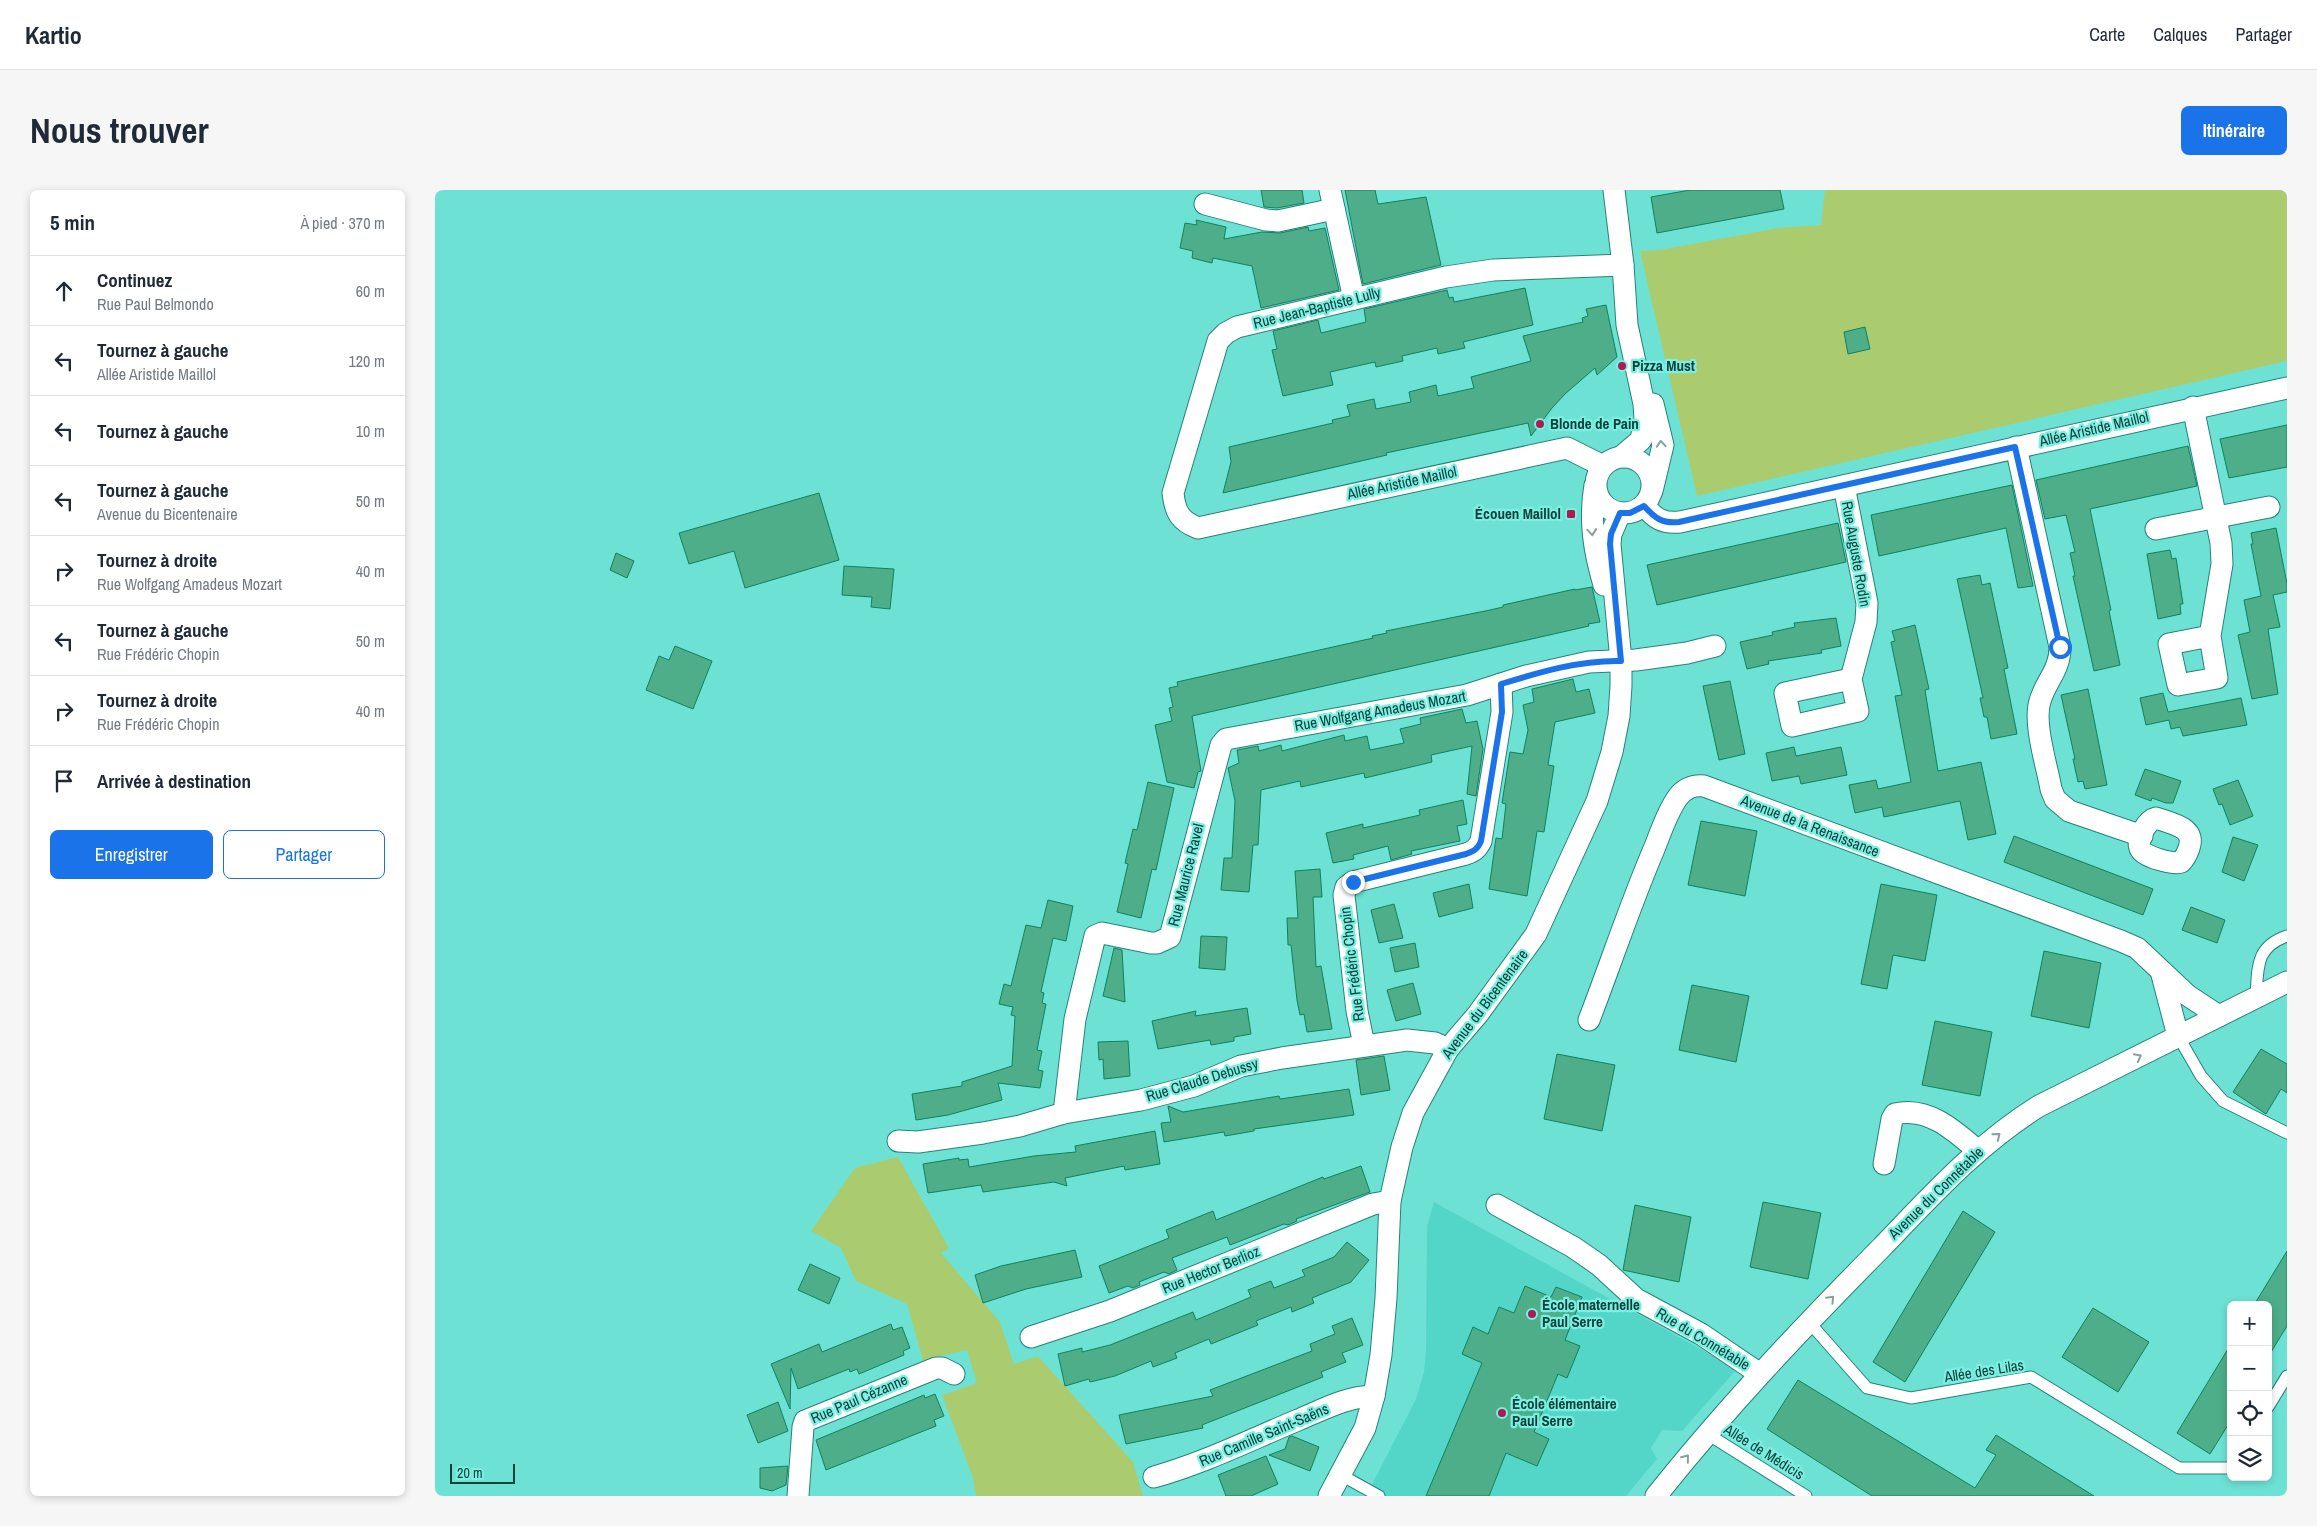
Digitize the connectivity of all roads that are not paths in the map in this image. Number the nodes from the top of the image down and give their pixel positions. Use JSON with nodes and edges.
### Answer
{"nodes":[{"id":1,"x":1619,"y":191,"type":"edge"},
{"id":2,"x":1332,"y":200,"type":"edge"},
{"id":3,"x":1205,"y":204,"type":"dead end"},
{"id":4,"x":1623,"y":265,"type":"junction"},
{"id":5,"x":1354,"y":299,"type":"junction"},
{"id":6,"x":2287,"y":388,"type":"edge"},
{"id":7,"x":2193,"y":407,"type":"junction"},
{"id":8,"x":2015,"y":447,"type":"junction"},
{"id":9,"x":1607,"y":468,"type":"junction"},
{"id":10,"x":1844,"y":486,"type":"junction"},
{"id":11,"x":1648,"y":498,"type":"junction"},
{"id":12,"x":2269,"y":507,"type":"dead end"},
{"id":13,"x":1620,"y":513,"type":"junction"},
{"id":14,"x":2216,"y":517,"type":"junction"},
{"id":15,"x":1198,"y":528,"type":"joint"},
{"id":16,"x":2156,"y":529,"type":"dead end"},
{"id":17,"x":1617,"y":629,"type":"junction"},
{"id":18,"x":2209,"y":636,"type":"dead end"},
{"id":19,"x":1715,"y":646,"type":"dead end"},
{"id":20,"x":1621,"y":661,"type":"junction"},
{"id":21,"x":1851,"y":679,"type":"dead end"},
{"id":22,"x":1501,"y":684,"type":"junction"},
{"id":23,"x":1226,"y":739,"type":"joint"},
{"id":24,"x":2142,"y":836,"type":"dead end"},
{"id":25,"x":2287,"y":936,"type":"edge"},
{"id":26,"x":2161,"y":971,"type":"junction"},
{"id":27,"x":2287,"y":982,"type":"edge"},
{"id":28,"x":2256,"y":998,"type":"junction"},
{"id":29,"x":2219,"y":1016,"type":"junction"},
{"id":30,"x":1589,"y":1020,"type":"dead end"},
{"id":31,"x":2178,"y":1036,"type":"junction"},
{"id":32,"x":1363,"y":1045,"type":"junction"},
{"id":33,"x":1449,"y":1049,"type":"junction"},
{"id":34,"x":1064,"y":1113,"type":"junction"},
{"id":35,"x":2287,"y":1133,"type":"edge"},
{"id":36,"x":898,"y":1141,"type":"dead end"},
{"id":37,"x":1978,"y":1151,"type":"junction"},
{"id":38,"x":1884,"y":1164,"type":"dead end"},
{"id":39,"x":1390,"y":1201,"type":"junction"},
{"id":40,"x":1497,"y":1205,"type":"dead end"},
{"id":41,"x":1809,"y":1322,"type":"junction"},
{"id":42,"x":1031,"y":1337,"type":"dead end"},
{"id":43,"x":954,"y":1374,"type":"dead end"},
{"id":44,"x":1760,"y":1374,"type":"junction"},
{"id":45,"x":2287,"y":1376,"type":"edge"},
{"id":46,"x":1374,"y":1396,"type":"junction"},
{"id":47,"x":2272,"y":1401,"type":"edge"},
{"id":48,"x":1706,"y":1433,"type":"junction"},
{"id":49,"x":2227,"y":1468,"type":"edge"},
{"id":50,"x":1341,"y":1475,"type":"junction"},
{"id":51,"x":1154,"y":1477,"type":"dead end"},
{"id":52,"x":798,"y":1496,"type":"edge"},
{"id":53,"x":1329,"y":1496,"type":"edge"},
{"id":54,"x":1379,"y":1496,"type":"edge"},
{"id":55,"x":1656,"y":1496,"type":"edge"},
{"id":56,"x":1806,"y":1496,"type":"edge"}],
"edges":[{"from":1,"to":4,"type":"street"},
{"from":2,"to":3,"type":"street"},
{"from":2,"to":5,"type":"street"},
{"from":4,"to":5,"type":"street","name":"Rue Jean-Baptiste Lully"},
{"from":4,"to":9,"type":"street"},
{"from":11,"to":4,"type":"street","one_way":true},
{"from":5,"to":15,"type":"street","name":"Rue Jean-Baptiste Lully"},
{"from":6,"to":7,"type":"street","name":"Allée Aristide Maillol"},
{"from":7,"to":8,"type":"street","name":"Allée Aristide Maillol"},
{"from":7,"to":14,"type":"street"},
{"from":8,"to":10,"type":"street","name":"Allée Aristide Maillol"},
{"from":8,"to":24,"type":"street"},
{"from":9,"to":11,"type":"street"},
{"from":9,"to":13,"type":"street"},
{"from":9,"to":15,"type":"street","name":"Allée Aristide Maillol"},
{"from":9,"to":17,"type":"street","name":"Avenue du Bicentenaire","one_way":true},
{"from":10,"to":11,"type":"street","name":"Allée Aristide Maillol"},
{"from":10,"to":21,"type":"street","name":"Rue Auguste Rodin"},
{"from":11,"to":13,"type":"street"},
{"from":12,"to":14,"type":"street"},
{"from":13,"to":17,"type":"street","name":"Avenue du Bicentenaire"},
{"from":14,"to":16,"type":"street"},
{"from":14,"to":18,"type":"street"},
{"from":17,"to":20,"type":"street","name":"Avenue du Bicentenaire"},
{"from":19,"to":20,"type":"street","name":"Rue Wolfgang Amadeus Mozart"},
{"from":20,"to":22,"type":"street","name":"Rue Wolfgang Amadeus Mozart"},
{"from":20,"to":33,"type":"street","name":"Avenue du Bicentenaire"},
{"from":22,"to":23,"type":"street","name":"Rue Wolfgang Amadeus Mozart"},
{"from":22,"to":32,"type":"street","name":"Rue Frédéric Chopin"},
{"from":23,"to":34,"type":"street","name":"Rue Maurice Ravel"},
{"from":25,"to":28,"type":"lane"},
{"from":26,"to":29,"type":"street"},
{"from":26,"to":30,"type":"street","name":"Avenue de la Renaissance"},
{"from":26,"to":31,"type":"street"},
{"from":27,"to":28,"type":"street","name":"Avenue du Connétable"},
{"from":28,"to":29,"type":"street","name":"Avenue du Connétable"},
{"from":29,"to":31,"type":"street","name":"Avenue du Connétable"},
{"from":31,"to":35,"type":"lane"},
{"from":37,"to":31,"type":"street","name":"Avenue du Connétable","one_way":true},
{"from":32,"to":33,"type":"street","name":"Rue Claude Debussy"},
{"from":32,"to":34,"type":"street","name":"Rue Claude Debussy"},
{"from":33,"to":39,"type":"street","name":"Avenue du Bicentenaire"},
{"from":34,"to":36,"type":"street","name":"Rue Claude Debussy"},
{"from":37,"to":38,"type":"street"},
{"from":41,"to":37,"type":"street","name":"Avenue du Connétable","one_way":true},
{"from":39,"to":42,"type":"street","name":"Rue Hector Berlioz"},
{"from":39,"to":46,"type":"street","name":"Avenue du Bicentenaire"},
{"from":40,"to":44,"type":"street","name":"Rue du Connétable"},
{"from":41,"to":44,"type":"street","name":"Avenue du Connétable"},
{"from":41,"to":49,"type":"lane","name":"Allée des Lilas"},
{"from":43,"to":52,"type":"street","name":"Rue Paul Cézanne"},
{"from":44,"to":48,"type":"street","name":"Avenue du Connétable"},
{"from":45,"to":47,"type":"lane"},
{"from":46,"to":50,"type":"street","name":"Avenue du Bicentenaire"},
{"from":46,"to":51,"type":"street","name":"Rue Camille Saint-Saëns"},
{"from":55,"to":48,"type":"street","name":"Avenue du Connétable","one_way":true},
{"from":48,"to":56,"type":"lane","name":"Allée de Médicis"},
{"from":50,"to":53,"type":"street","name":"Avenue du Bicentenaire"},
{"from":50,"to":54,"type":"lane"}]}
